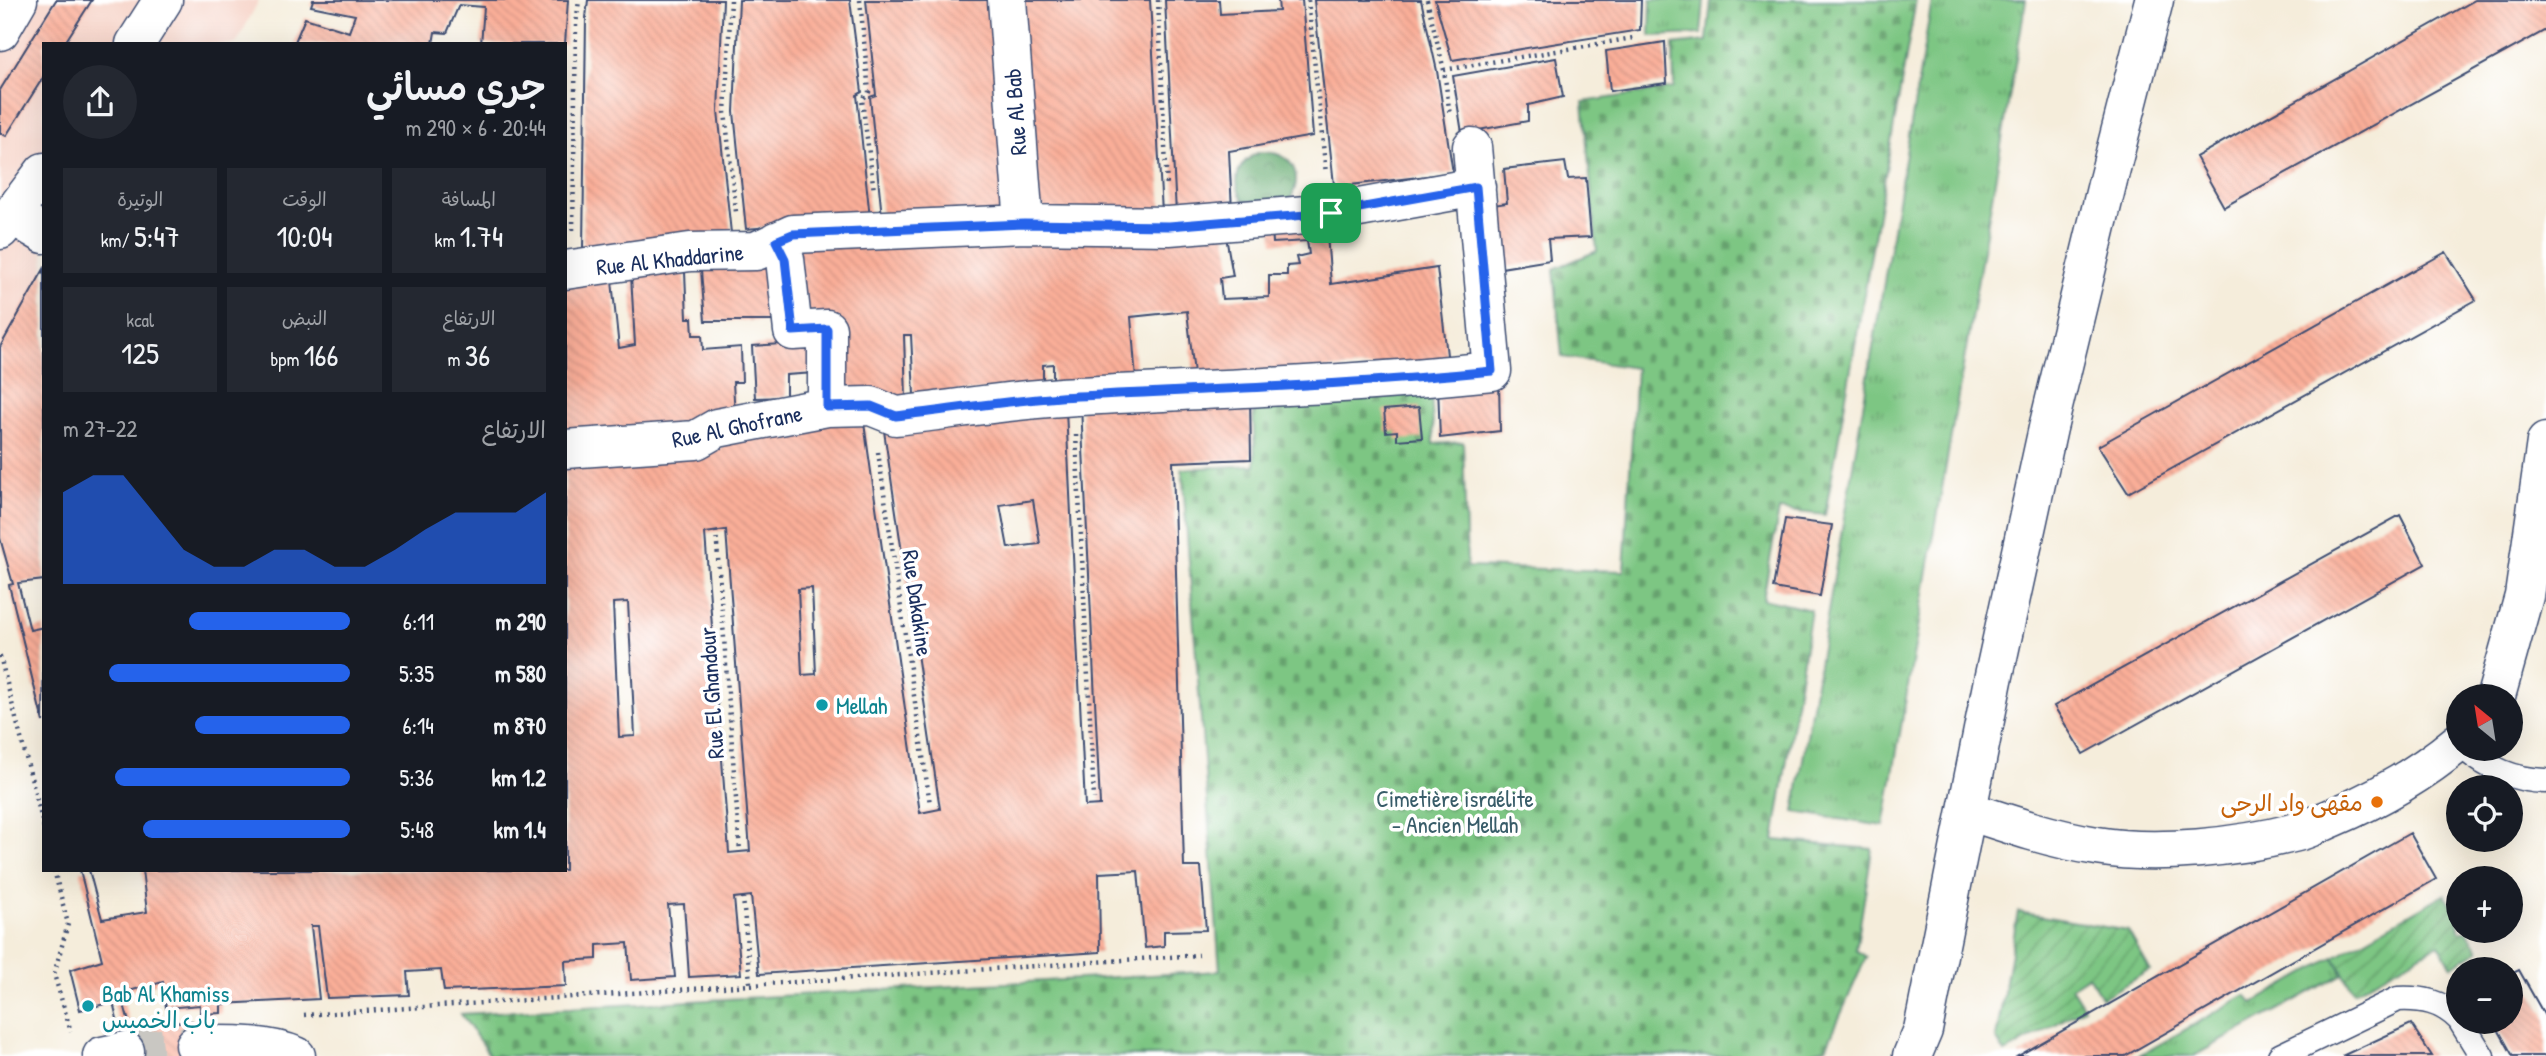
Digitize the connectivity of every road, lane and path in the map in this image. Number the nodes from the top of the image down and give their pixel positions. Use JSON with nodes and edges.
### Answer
{"nodes":[{"id":1,"x":18,"y":0,"type":"edge"},
{"id":2,"x":163,"y":0,"type":"edge"},
{"id":3,"x":579,"y":0,"type":"edge"},
{"id":4,"x":731,"y":0,"type":"edge"},
{"id":5,"x":860,"y":0,"type":"edge"},
{"id":6,"x":1007,"y":0,"type":"edge"},
{"id":7,"x":1158,"y":0,"type":"edge"},
{"id":8,"x":1308,"y":0,"type":"edge"},
{"id":9,"x":1427,"y":0,"type":"edge"},
{"id":10,"x":2154,"y":0,"type":"edge"},
{"id":11,"x":0,"y":31,"type":"edge"},
{"id":12,"x":1633,"y":38,"type":"dead end"},
{"id":13,"x":136,"y":42,"type":"edge"},
{"id":14,"x":1444,"y":70,"type":"junction"},
{"id":15,"x":1472,"y":147,"type":"joint"},
{"id":16,"x":1476,"y":187,"type":"junction"},
{"id":17,"x":16,"y":200,"type":"edge"},
{"id":18,"x":1331,"y":213,"type":"junction"},
{"id":19,"x":1024,"y":224,"type":"junction"},
{"id":20,"x":1169,"y":226,"type":"junction"},
{"id":21,"x":879,"y":230,"type":"junction"},
{"id":22,"x":42,"y":232,"type":"edge"},
{"id":23,"x":758,"y":246,"type":"junction"},
{"id":24,"x":569,"y":270,"type":"edge"},
{"id":25,"x":1074,"y":396,"type":"junction"},
{"id":26,"x":871,"y":406,"type":"junction"},
{"id":27,"x":827,"y":407,"type":"junction"},
{"id":28,"x":2546,"y":442,"type":"edge"},
{"id":29,"x":567,"y":449,"type":"edge"},
{"id":30,"x":2541,"y":520,"type":"edge"},
{"id":31,"x":716,"y":531,"type":"dead end"},
{"id":32,"x":0,"y":656,"type":"edge"},
{"id":33,"x":2499,"y":684,"type":"edge"},
{"id":34,"x":2446,"y":754,"type":"edge"},
{"id":35,"x":2484,"y":761,"type":"edge"},
{"id":36,"x":2546,"y":781,"type":"edge"},
{"id":37,"x":1094,"y":799,"type":"dead end"},
{"id":38,"x":930,"y":804,"type":"dead end"},
{"id":39,"x":1969,"y":811,"type":"junction"},
{"id":40,"x":42,"y":820,"type":"edge"},
{"id":41,"x":740,"y":852,"type":"dead end"},
{"id":42,"x":55,"y":872,"type":"edge"},
{"id":43,"x":743,"y":897,"type":"dead end"},
{"id":44,"x":1199,"y":955,"type":"dead end"},
{"id":45,"x":750,"y":984,"type":"junction"},
{"id":46,"x":2446,"y":1009,"type":"edge"},
{"id":47,"x":2469,"y":1034,"type":"edge"},
{"id":48,"x":195,"y":1045,"type":"tunnel mouth"},
{"id":49,"x":1921,"y":1047,"type":"edge"},
{"id":50,"x":101,"y":1051,"type":"edge"},
{"id":51,"x":289,"y":1054,"type":"edge"},
{"id":52,"x":2280,"y":1056,"type":"edge"},
{"id":53,"x":2482,"y":1056,"type":"edge"}],
"edges":[{"from":1,"to":11,"type":"street"},
{"from":2,"to":13,"type":"street"},
{"from":3,"to":24,"type":"path"},
{"from":4,"to":23,"type":"path"},
{"from":5,"to":21,"type":"path"},
{"from":6,"to":19,"type":"street","name":"Rue Al Bab"},
{"from":7,"to":20,"type":"path"},
{"from":8,"to":18,"type":"path"},
{"from":9,"to":14,"type":"path"},
{"from":10,"to":39,"type":"street"},
{"from":12,"to":14,"type":"path"},
{"from":14,"to":15,"type":"path"},
{"from":15,"to":16,"type":"street"},
{"from":16,"to":18,"type":"street","name":"Rue Al Khaddarine"},
{"from":16,"to":25,"type":"street","name":"Rue Al Ghofrane"},
{"from":17,"to":22,"type":"street"},
{"from":18,"to":20,"type":"street","name":"Rue Al Khaddarine"},
{"from":19,"to":20,"type":"street","name":"Rue Al Khaddarine"},
{"from":19,"to":21,"type":"street","name":"Rue Al Khaddarine"},
{"from":21,"to":23,"type":"street","name":"Rue Al Khaddarine"},
{"from":23,"to":24,"type":"street","name":"Rue Al Khaddarine"},
{"from":23,"to":27,"type":"street"},
{"from":25,"to":26,"type":"street","name":"Rue Al Ghofrane"},
{"from":25,"to":37,"type":"path"},
{"from":26,"to":27,"type":"street","name":"Rue Al Ghofrane"},
{"from":26,"to":38,"type":"path","name":"Rue Dakakine"},
{"from":27,"to":29,"type":"street","name":"Rue Al Ghofrane"},
{"from":28,"to":30,"type":"street"},
{"from":30,"to":33,"type":"street"},
{"from":31,"to":41,"type":"path","name":"Rue El Ghandour"},
{"from":32,"to":40,"type":"path"},
{"from":34,"to":39,"type":"street"},
{"from":35,"to":36,"type":"lane"},
{"from":39,"to":49,"type":"street"},
{"from":42,"to":50,"type":"path"},
{"from":43,"to":45,"type":"path"},
{"from":44,"to":45,"type":"path"},
{"from":45,"to":51,"type":"path"},
{"from":46,"to":52,"type":"lane"},
{"from":47,"to":53,"type":"lane"},
{"from":48,"to":51,"type":"street"}]}
